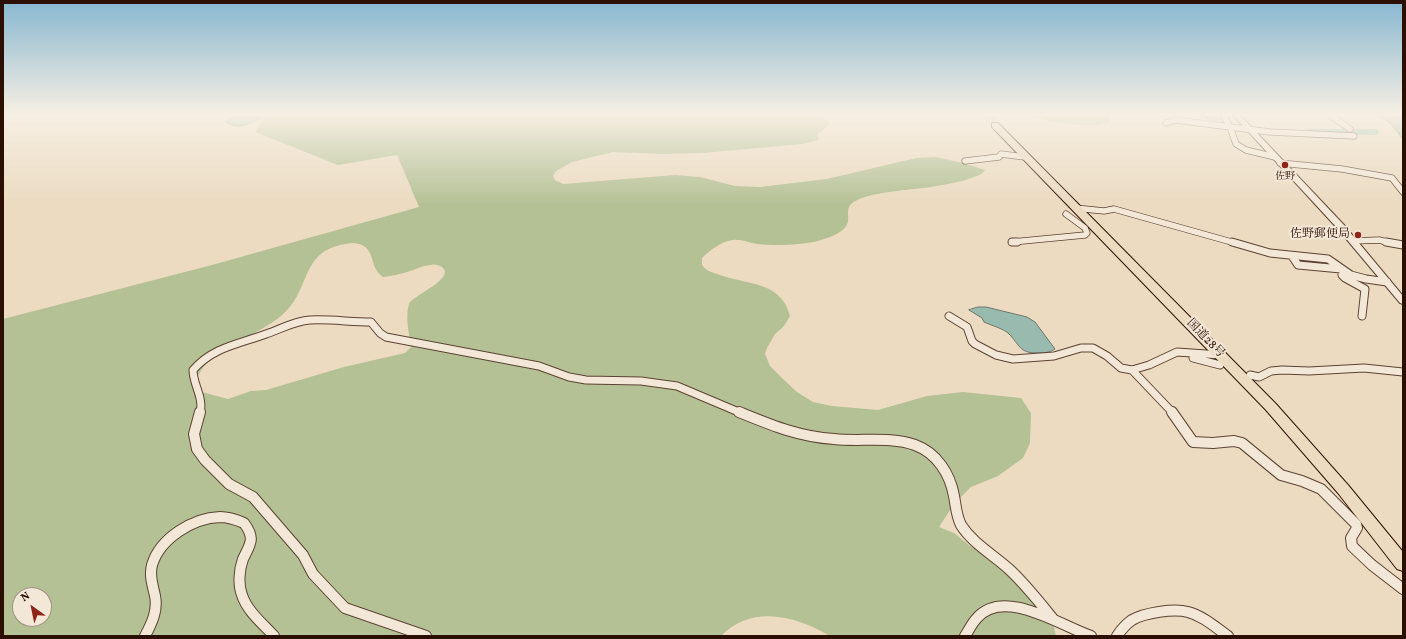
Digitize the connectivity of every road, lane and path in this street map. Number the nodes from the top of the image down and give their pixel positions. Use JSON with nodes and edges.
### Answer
{"nodes":[{"id":1,"x":1013,"y":144,"type":"edge"},
{"id":2,"x":1236,"y":144,"type":"edge"},
{"id":3,"x":1262,"y":144,"type":"edge"},
{"id":4,"x":1025,"y":156,"type":"junction"},
{"id":5,"x":1277,"y":160,"type":"junction"},
{"id":6,"x":965,"y":161,"type":"dead end"},
{"id":7,"x":1403,"y":192,"type":"edge"},
{"id":8,"x":1075,"y":208,"type":"junction"},
{"id":9,"x":1066,"y":214,"type":"dead end"},
{"id":10,"x":1352,"y":241,"type":"junction"},
{"id":11,"x":1012,"y":242,"type":"dead end"},
{"id":12,"x":1403,"y":245,"type":"edge"},
{"id":13,"x":1343,"y":271,"type":"junction"},
{"id":14,"x":1387,"y":282,"type":"junction"},
{"id":15,"x":1403,"y":301,"type":"edge"},
{"id":16,"x":949,"y":316,"type":"dead end"},
{"id":17,"x":1362,"y":316,"type":"dead end"},
{"id":18,"x":1221,"y":360,"type":"junction"},
{"id":19,"x":1132,"y":370,"type":"junction"},
{"id":20,"x":1403,"y":372,"type":"edge"},
{"id":21,"x":1250,"y":375,"type":"dead end"},
{"id":22,"x":1403,"y":564,"type":"edge"},
{"id":23,"x":1403,"y":589,"type":"edge"},
{"id":24,"x":1054,"y":620,"type":"junction"},
{"id":25,"x":145,"y":636,"type":"edge"},
{"id":26,"x":274,"y":636,"type":"edge"},
{"id":27,"x":426,"y":636,"type":"edge"},
{"id":28,"x":965,"y":636,"type":"edge"},
{"id":29,"x":1091,"y":636,"type":"edge"},
{"id":30,"x":1117,"y":636,"type":"edge"},
{"id":31,"x":1228,"y":636,"type":"edge"}],
"edges":[{"from":1,"to":4,"type":"highway","name":"国道28号"},
{"from":2,"to":5,"type":"street"},
{"from":3,"to":5,"type":"street"},
{"from":4,"to":6,"type":"street"},
{"from":4,"to":8,"type":"highway","name":"国道28号"},
{"from":5,"to":7,"type":"street"},
{"from":5,"to":10,"type":"street"},
{"from":8,"to":13,"type":"street"},
{"from":8,"to":18,"type":"highway","name":"国道28号"},
{"from":9,"to":11,"type":"street"},
{"from":10,"to":12,"type":"street"},
{"from":10,"to":14,"type":"street"},
{"from":13,"to":14,"type":"street"},
{"from":13,"to":17,"type":"street"},
{"from":14,"to":15,"type":"street"},
{"from":16,"to":19,"type":"street"},
{"from":18,"to":19,"type":"street"},
{"from":18,"to":22,"type":"highway","name":"国道28号"},
{"from":19,"to":23,"type":"street"},
{"from":20,"to":21,"type":"street"},
{"from":24,"to":27,"type":"street"},
{"from":24,"to":28,"type":"street"},
{"from":24,"to":29,"type":"street"},
{"from":25,"to":26,"type":"street"},
{"from":30,"to":31,"type":"street"}]}
